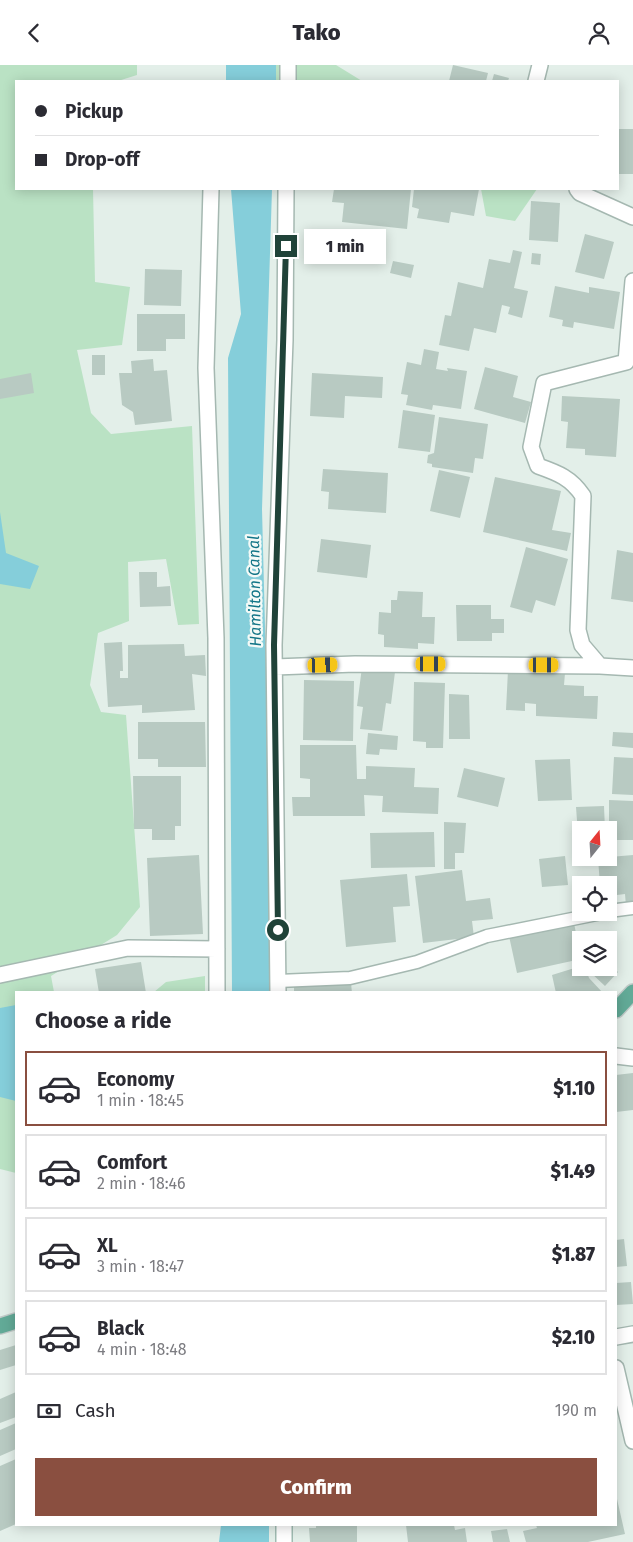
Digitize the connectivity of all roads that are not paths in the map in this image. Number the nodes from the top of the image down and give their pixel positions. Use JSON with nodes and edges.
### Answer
{"nodes":[{"id":1,"x":288,"y":65,"type":"edge"},
{"id":2,"x":540,"y":65,"type":"edge"},
{"id":3,"x":288,"y":80,"type":"edge"},
{"id":4,"x":536,"y":80,"type":"edge"},
{"id":5,"x":211,"y":190,"type":"edge"},
{"id":6,"x":286,"y":190,"type":"edge"},
{"id":7,"x":578,"y":190,"type":"edge"},
{"id":8,"x":633,"y":217,"type":"edge"},
{"id":9,"x":633,"y":281,"type":"edge"},
{"id":10,"x":600,"y":666,"type":"junction"},
{"id":11,"x":275,"y":667,"type":"junction"},
{"id":12,"x":633,"y":668,"type":"edge"},
{"id":13,"x":633,"y":908,"type":"edge"},
{"id":14,"x":617,"y":910,"type":"edge"},
{"id":15,"x":572,"y":919,"type":"edge"},
{"id":16,"x":217,"y":949,"type":"junction"},
{"id":17,"x":0,"y":975,"type":"edge"},
{"id":18,"x":278,"y":987,"type":"edge"},
{"id":19,"x":218,"y":991,"type":"edge"},
{"id":20,"x":633,"y":992,"type":"edge"},
{"id":21,"x":617,"y":1009,"type":"edge"},
{"id":22,"x":617,"y":1056,"type":"edge"},
{"id":23,"x":633,"y":1058,"type":"edge"},
{"id":24,"x":15,"y":1321,"type":"edge"},
{"id":25,"x":0,"y":1327,"type":"edge"},
{"id":26,"x":633,"y":1334,"type":"edge"},
{"id":27,"x":617,"y":1337,"type":"edge"},
{"id":28,"x":617,"y":1372,"type":"edge"},
{"id":29,"x":633,"y":1441,"type":"edge"},
{"id":30,"x":284,"y":1526,"type":"edge"},
{"id":31,"x":284,"y":1542,"type":"edge"}],
"edges":[{"from":1,"to":3,"type":"street"},
{"from":2,"to":4,"type":"street"},
{"from":5,"to":16,"type":"street"},
{"from":6,"to":11,"type":"street"},
{"from":7,"to":8,"type":"street"},
{"from":9,"to":10,"type":"street"},
{"from":10,"to":11,"type":"street"},
{"from":10,"to":12,"type":"street"},
{"from":11,"to":18,"type":"street"},
{"from":13,"to":14,"type":"lane"},
{"from":15,"to":18,"type":"lane"},
{"from":16,"to":17,"type":"street"},
{"from":16,"to":19,"type":"street"},
{"from":20,"to":21,"type":"main road"},
{"from":22,"to":23,"type":"street"},
{"from":24,"to":25,"type":"main road"},
{"from":26,"to":27,"type":"street"},
{"from":28,"to":29,"type":"street"},
{"from":30,"to":31,"type":"street"}]}
